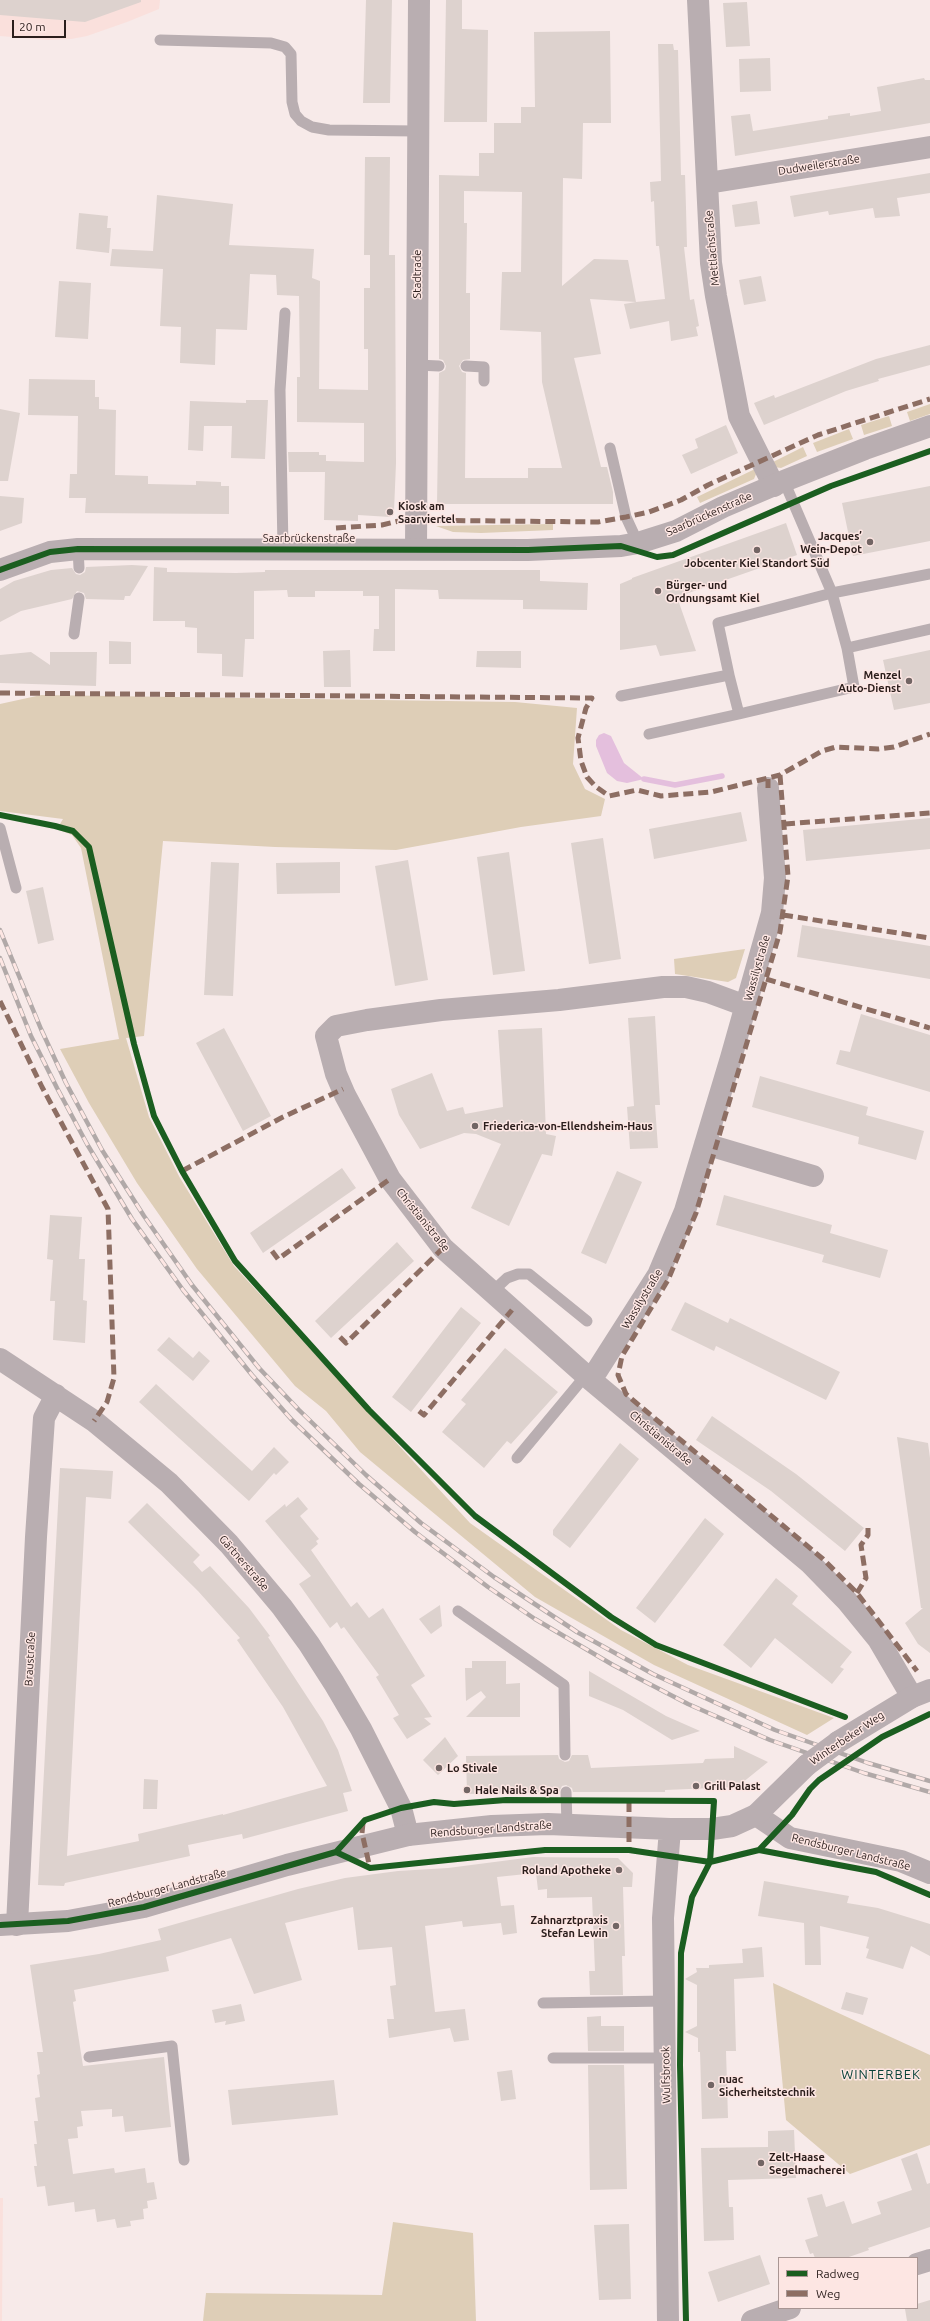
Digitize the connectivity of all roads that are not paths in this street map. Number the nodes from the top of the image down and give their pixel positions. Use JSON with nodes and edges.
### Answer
{"nodes":[{"id":1,"x":419,"y":0,"type":"edge"},
{"id":2,"x":698,"y":0,"type":"edge"},
{"id":3,"x":160,"y":40,"type":"dead end"},
{"id":4,"x":417,"y":131,"type":"junction"},
{"id":5,"x":930,"y":147,"type":"edge"},
{"id":6,"x":708,"y":183,"type":"junction"},
{"id":7,"x":285,"y":313,"type":"dead end"},
{"id":8,"x":417,"y":365,"type":"junction"},
{"id":9,"x":439,"y":366,"type":"dead end"},
{"id":10,"x":466,"y":366,"type":"dead end"},
{"id":11,"x":484,"y":381,"type":"dead end"},
{"id":12,"x":930,"y":426,"type":"edge"},
{"id":13,"x":610,"y":448,"type":"dead end"},
{"id":14,"x":779,"y":484,"type":"junction"},
{"id":15,"x":638,"y":543,"type":"junction"},
{"id":16,"x":283,"y":548,"type":"junction"},
{"id":17,"x":416,"y":548,"type":"junction"},
{"id":18,"x":0,"y":570,"type":"edge"},
{"id":19,"x":930,"y":574,"type":"edge"},
{"id":20,"x":832,"y":593,"type":"junction"},
{"id":21,"x":79,"y":598,"type":"dead end"},
{"id":22,"x":930,"y":629,"type":"edge"},
{"id":23,"x":74,"y":634,"type":"dead end"},
{"id":24,"x":847,"y":648,"type":"junction"},
{"id":25,"x":729,"y":675,"type":"junction"},
{"id":26,"x":621,"y":696,"type":"dead end"},
{"id":27,"x":739,"y":714,"type":"junction"},
{"id":28,"x":649,"y":734,"type":"dead end"},
{"id":29,"x":768,"y":788,"type":"dead end"},
{"id":30,"x":0,"y":828,"type":"edge"},
{"id":31,"x":16,"y":888,"type":"dead end"},
{"id":32,"x":746,"y":1006,"type":"junction"},
{"id":33,"x":705,"y":1144,"type":"junction"},
{"id":34,"x":813,"y":1176,"type":"dead end"},
{"id":35,"x":492,"y":1292,"type":"junction"},
{"id":36,"x":587,"y":1322,"type":"dead end"},
{"id":37,"x":0,"y":1359,"type":"edge"},
{"id":38,"x":588,"y":1378,"type":"junction"},
{"id":39,"x":56,"y":1395,"type":"junction"},
{"id":40,"x":516,"y":1458,"type":"dead end"},
{"id":41,"x":458,"y":1611,"type":"dead end"},
{"id":42,"x":921,"y":1694,"type":"edge"},
{"id":43,"x":565,"y":1755,"type":"dead end"},
{"id":44,"x":566,"y":1792,"type":"dead end"},
{"id":45,"x":756,"y":1815,"type":"junction"},
{"id":46,"x":567,"y":1824,"type":"junction"},
{"id":47,"x":670,"y":1830,"type":"junction"},
{"id":48,"x":408,"y":1835,"type":"junction"},
{"id":49,"x":930,"y":1873,"type":"edge"},
{"id":50,"x":9,"y":1925,"type":"edge"},
{"id":51,"x":665,"y":2001,"type":"junction"},
{"id":52,"x":543,"y":2003,"type":"dead end"},
{"id":53,"x":89,"y":2056,"type":"dead end"},
{"id":54,"x":553,"y":2058,"type":"dead end"},
{"id":55,"x":666,"y":2058,"type":"junction"},
{"id":56,"x":184,"y":2160,"type":"dead end"},
{"id":57,"x":930,"y":2260,"type":"edge"},
{"id":58,"x":918,"y":2264,"type":"edge"},
{"id":59,"x":787,"y":2309,"type":"edge"},
{"id":60,"x":668,"y":2321,"type":"edge"},
{"id":61,"x":752,"y":2321,"type":"edge"}],
"edges":[{"from":1,"to":4,"type":"street","name":"Stadtrade"},
{"from":2,"to":6,"type":"street","name":"Mettlachstraße"},
{"from":3,"to":4,"type":"lane"},
{"from":4,"to":8,"type":"street","name":"Stadtrade"},
{"from":5,"to":6,"type":"street","name":"Dudweilerstraße"},
{"from":6,"to":14,"type":"street","name":"Mettlachstraße"},
{"from":7,"to":16,"type":"lane"},
{"from":8,"to":9,"type":"lane"},
{"from":8,"to":17,"type":"street","name":"Stadtrade"},
{"from":10,"to":11,"type":"lane"},
{"from":12,"to":14,"type":"street","name":"Saarbrückenstraße"},
{"from":13,"to":15,"type":"lane"},
{"from":14,"to":15,"type":"street","name":"Saarbrückenstraße"},
{"from":14,"to":20,"type":"lane"},
{"from":15,"to":17,"type":"street","name":"Saarbrückenstraße"},
{"from":16,"to":17,"type":"street","name":"Saarbrückenstraße"},
{"from":16,"to":18,"type":"street","name":"Saarbrückenstraße"},
{"from":19,"to":20,"type":"lane"},
{"from":20,"to":24,"type":"lane"},
{"from":20,"to":25,"type":"lane"},
{"from":21,"to":23,"type":"lane"},
{"from":22,"to":24,"type":"lane"},
{"from":24,"to":27,"type":"lane"},
{"from":25,"to":26,"type":"lane"},
{"from":25,"to":27,"type":"lane"},
{"from":27,"to":28,"type":"lane"},
{"from":29,"to":32,"type":"street","name":"Wassilystraße"},
{"from":30,"to":31,"type":"lane"},
{"from":32,"to":33,"type":"street","name":"Wassilystraße"},
{"from":32,"to":35,"type":"street","name":"Christianistraße"},
{"from":33,"to":34,"type":"street"},
{"from":33,"to":38,"type":"street","name":"Wassilystraße"},
{"from":35,"to":36,"type":"lane"},
{"from":35,"to":38,"type":"street","name":"Christianistraße"},
{"from":37,"to":39,"type":"street","name":"Gärtnerstraße"},
{"from":38,"to":40,"type":"lane"},
{"from":38,"to":42,"type":"street","name":"Christianistraße"},
{"from":39,"to":48,"type":"street","name":"Gärtnerstraße"},
{"from":39,"to":50,"type":"street","name":"Braustraße"},
{"from":41,"to":43,"type":"lane"},
{"from":42,"to":45,"type":"street","name":"Winterbeker Weg","bridge":true},
{"from":44,"to":46,"type":"lane"},
{"from":45,"to":47,"type":"street","name":"Rendsburger Landstraße"},
{"from":45,"to":49,"type":"street","name":"Rendsburger Landstraße"},
{"from":46,"to":47,"type":"street","name":"Rendsburger Landstraße"},
{"from":46,"to":48,"type":"street","name":"Rendsburger Landstraße"},
{"from":47,"to":51,"type":"street","name":"Wulfsbrook"},
{"from":48,"to":50,"type":"street","name":"Rendsburger Landstraße"},
{"from":51,"to":52,"type":"lane"},
{"from":51,"to":55,"type":"street","name":"Wulfsbrook"},
{"from":53,"to":56,"type":"lane"},
{"from":54,"to":55,"type":"lane"},
{"from":55,"to":60,"type":"street","name":"Wulfsbrook"},
{"from":57,"to":58,"type":"street"},
{"from":59,"to":61,"type":"street"}]}
